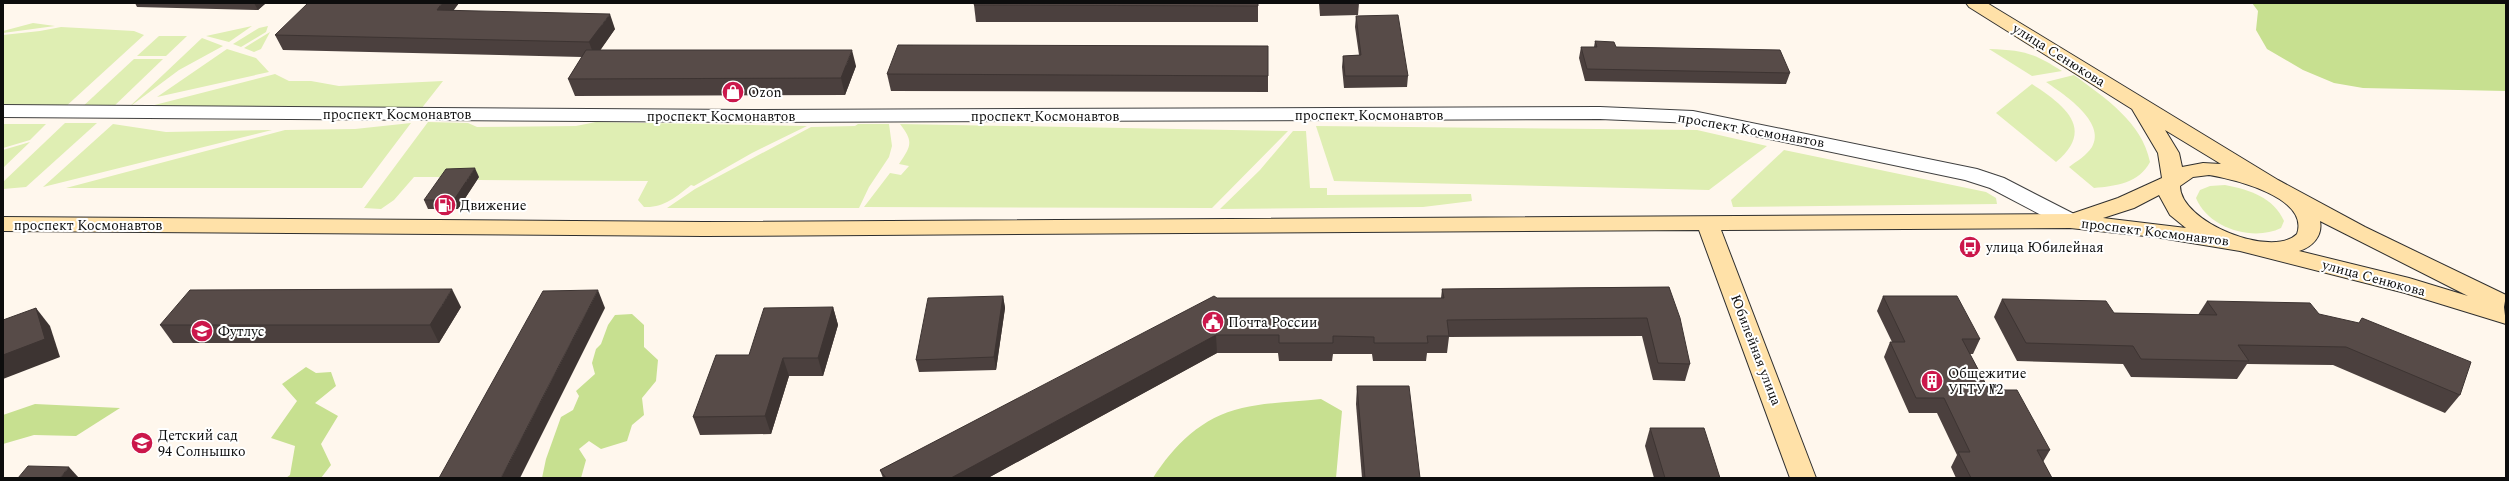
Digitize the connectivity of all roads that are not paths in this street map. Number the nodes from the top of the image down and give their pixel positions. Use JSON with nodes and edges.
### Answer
{"nodes":[{"id":1,"x":1974,"y":3,"type":"edge"},
{"id":2,"x":2142,"y":108,"type":"junction"},
{"id":3,"x":3,"y":111,"type":"edge"},
{"id":4,"x":2172,"y":181,"type":"junction"},
{"id":5,"x":2274,"y":187,"type":"junction"},
{"id":6,"x":2070,"y":221,"type":"junction"},
{"id":7,"x":1708,"y":222,"type":"junction"},
{"id":8,"x":3,"y":224,"type":"edge"},
{"id":9,"x":2240,"y":244,"type":"junction"},
{"id":10,"x":2506,"y":306,"type":"edge"},
{"id":11,"x":2506,"y":316,"type":"edge"},
{"id":12,"x":1803,"y":478,"type":"edge"}],
"edges":[{"from":1,"to":2,"type":"main road","name":"улица Сенюкова"},
{"from":2,"to":4,"type":"main road","name":"улица Сенюкова"},
{"from":2,"to":5,"type":"main road","name":"улица Сенюкова"},
{"from":3,"to":6,"type":"street","name":"проспект Космонавтов"},
{"from":4,"to":5,"type":"main road","name":"улица Сенюкова"},
{"from":4,"to":6,"type":"main road","name":"проспект Космонавтов"},
{"from":4,"to":9,"type":"main road","name":"улица Сенюкова"},
{"from":5,"to":9,"type":"main road","name":"улица Сенюкова"},
{"from":5,"to":10,"type":"main road","name":"улица Сенюкова"},
{"from":6,"to":7,"type":"main road","name":"проспект Космонавтов"},
{"from":6,"to":9,"type":"main road","name":"проспект Космонавтов"},
{"from":7,"to":8,"type":"main road","name":"проспект Космонавтов"},
{"from":7,"to":12,"type":"main road","name":"Юбилейная улица"},
{"from":9,"to":11,"type":"main road","name":"улица Сенюкова"}]}
